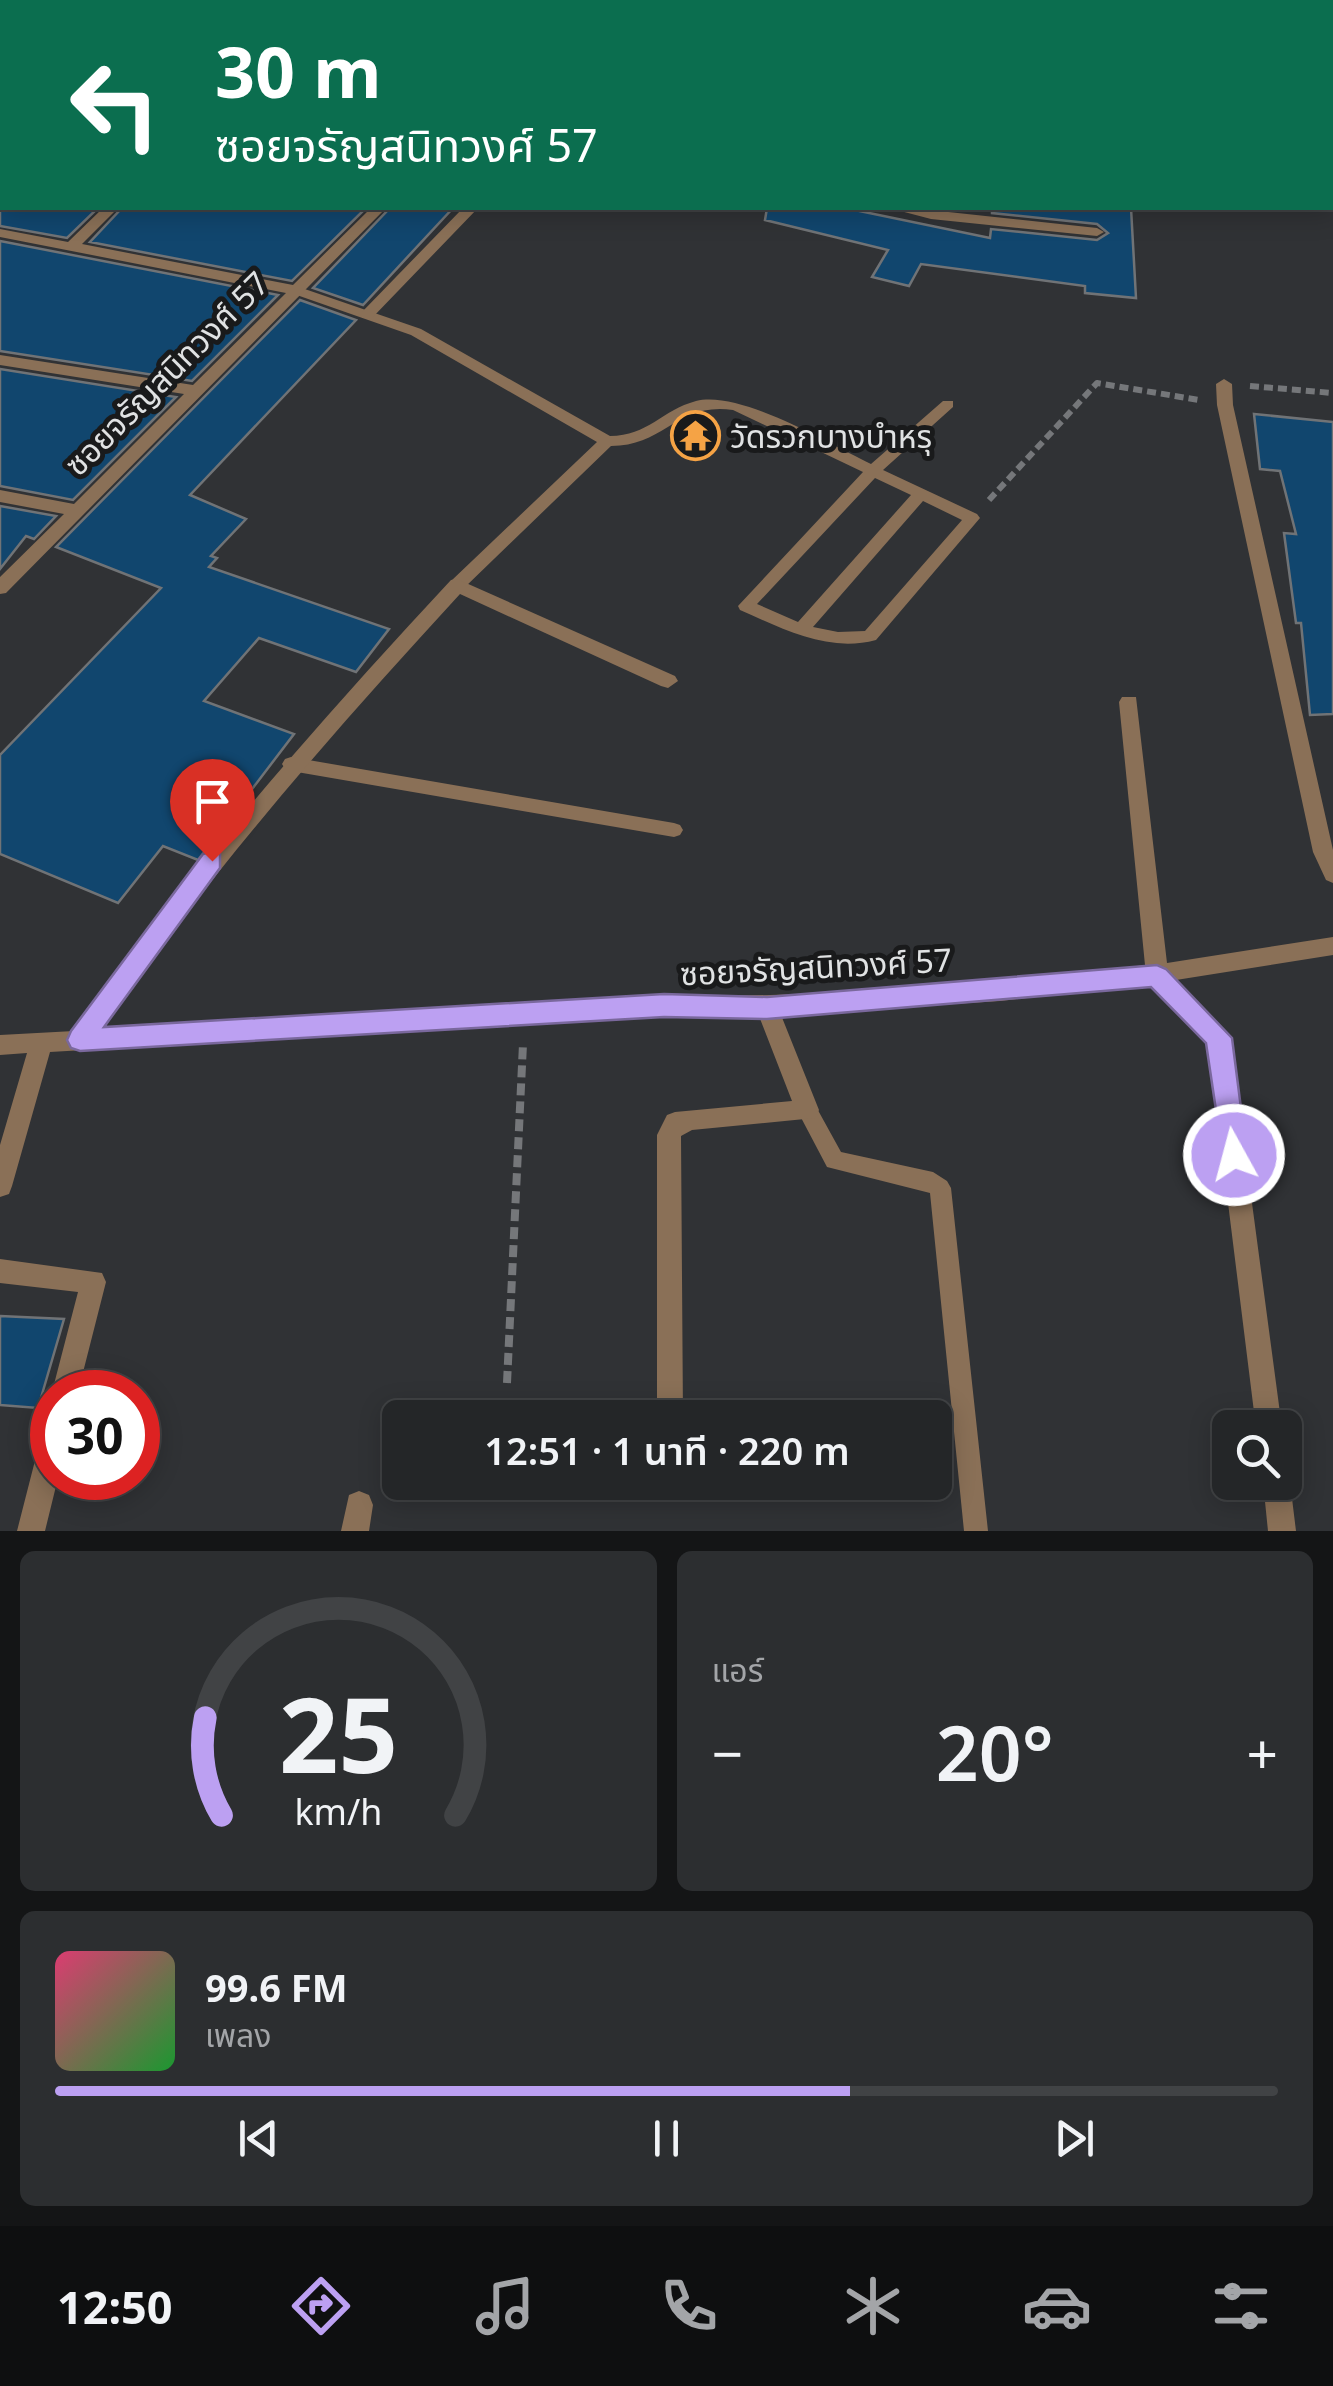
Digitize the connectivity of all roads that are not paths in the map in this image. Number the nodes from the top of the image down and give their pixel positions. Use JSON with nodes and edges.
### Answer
{"nodes":[{"id":1,"x":110,"y":210,"type":"edge"},
{"id":2,"x":377,"y":210,"type":"edge"},
{"id":3,"x":469,"y":210,"type":"edge"},
{"id":4,"x":931,"y":211,"type":"edge"},
{"id":5,"x":1097,"y":232,"type":"dead end"},
{"id":6,"x":0,"y":233,"type":"edge"},
{"id":7,"x":74,"y":244,"type":"junction"},
{"id":8,"x":296,"y":290,"type":"junction"},
{"id":9,"x":367,"y":315,"type":"junction"},
{"id":10,"x":0,"y":360,"type":"edge"},
{"id":11,"x":196,"y":392,"type":"junction"},
{"id":12,"x":1224,"y":394,"type":"road end"},
{"id":13,"x":948,"y":404,"type":"dead end"},
{"id":14,"x":607,"y":441,"type":"junction"},
{"id":15,"x":873,"y":472,"type":"junction"},
{"id":16,"x":921,"y":494,"type":"junction"},
{"id":17,"x":0,"y":496,"type":"edge"},
{"id":18,"x":75,"y":510,"type":"junction"},
{"id":19,"x":457,"y":585,"type":"junction"},
{"id":20,"x":0,"y":588,"type":"edge"},
{"id":21,"x":800,"y":630,"type":"junction"},
{"id":22,"x":668,"y":681,"type":"dead end"},
{"id":23,"x":1129,"y":702,"type":"dead end"},
{"id":24,"x":291,"y":764,"type":"junction"},
{"id":25,"x":674,"y":830,"type":"dead end"},
{"id":26,"x":1333,"y":874,"type":"edge"},
{"id":27,"x":1333,"y":946,"type":"edge"},
{"id":28,"x":1157,"y":976,"type":"junction"},
{"id":29,"x":767,"y":1008,"type":"junction"},
{"id":30,"x":80,"y":1040,"type":"junction"},
{"id":31,"x":42,"y":1042,"type":"junction"},
{"id":32,"x":0,"y":1045,"type":"edge"},
{"id":33,"x":807,"y":1110,"type":"junction"},
{"id":34,"x":0,"y":1186,"type":"edge"},
{"id":35,"x":0,"y":1271,"type":"edge"},
{"id":36,"x":71,"y":1370,"type":"edge"},
{"id":37,"x":670,"y":1400,"type":"edge"},
{"id":38,"x":1267,"y":1410,"type":"edge"},
{"id":39,"x":39,"y":1500,"type":"edge"},
{"id":40,"x":1278,"y":1500,"type":"edge"},
{"id":41,"x":32,"y":1531,"type":"edge"},
{"id":42,"x":976,"y":1531,"type":"edge"},
{"id":43,"x":1282,"y":1531,"type":"edge"}],
"edges":[{"from":1,"to":7,"type":"street"},
{"from":2,"to":8,"type":"street","name":"ซอยจรัญสนิทวงศ์ 57"},
{"from":3,"to":9,"type":"street"},
{"from":4,"to":5,"type":"street"},
{"from":6,"to":7,"type":"street"},
{"from":7,"to":8,"type":"street"},
{"from":8,"to":9,"type":"lane"},
{"from":8,"to":11,"type":"street","name":"ซอยจรัญสนิทวงศ์ 57"},
{"from":9,"to":14,"type":"lane"},
{"from":10,"to":11,"type":"street"},
{"from":11,"to":18,"type":"street","name":"ซอยจรัญสนิทวงศ์ 57"},
{"from":12,"to":26,"type":"street"},
{"from":13,"to":15,"type":"lane"},
{"from":14,"to":15,"type":"lane"},
{"from":14,"to":19,"type":"lane"},
{"from":15,"to":16,"type":"lane"},
{"from":15,"to":21,"type":"lane"},
{"from":16,"to":21,"type":"lane"},
{"from":16,"to":21,"type":"lane"},
{"from":17,"to":18,"type":"street"},
{"from":18,"to":20,"type":"street","name":"ซอยจรัญสนิทวงศ์ 57"},
{"from":19,"to":22,"type":"street"},
{"from":19,"to":24,"type":"street"},
{"from":23,"to":28,"type":"street"},
{"from":24,"to":25,"type":"lane"},
{"from":24,"to":30,"type":"street"},
{"from":27,"to":28,"type":"street","name":"ซอยจรัญสนิทวงศ์ 57"},
{"from":28,"to":29,"type":"street","name":"ซอยจรัญสนิทวงศ์ 57"},
{"from":28,"to":38,"type":"street"},
{"from":29,"to":30,"type":"street","name":"ซอยจรัญสนิทวงศ์ 57"},
{"from":29,"to":33,"type":"street"},
{"from":30,"to":31,"type":"street","name":"ซอยจรัญสนิทวงศ์ 57"},
{"from":31,"to":32,"type":"street","name":"ซอยจรัญสนิทวงศ์ 57"},
{"from":31,"to":34,"type":"street"},
{"from":33,"to":37,"type":"street"},
{"from":33,"to":42,"type":"lane"},
{"from":35,"to":36,"type":"street"},
{"from":39,"to":41,"type":"street"},
{"from":40,"to":43,"type":"street"}]}
